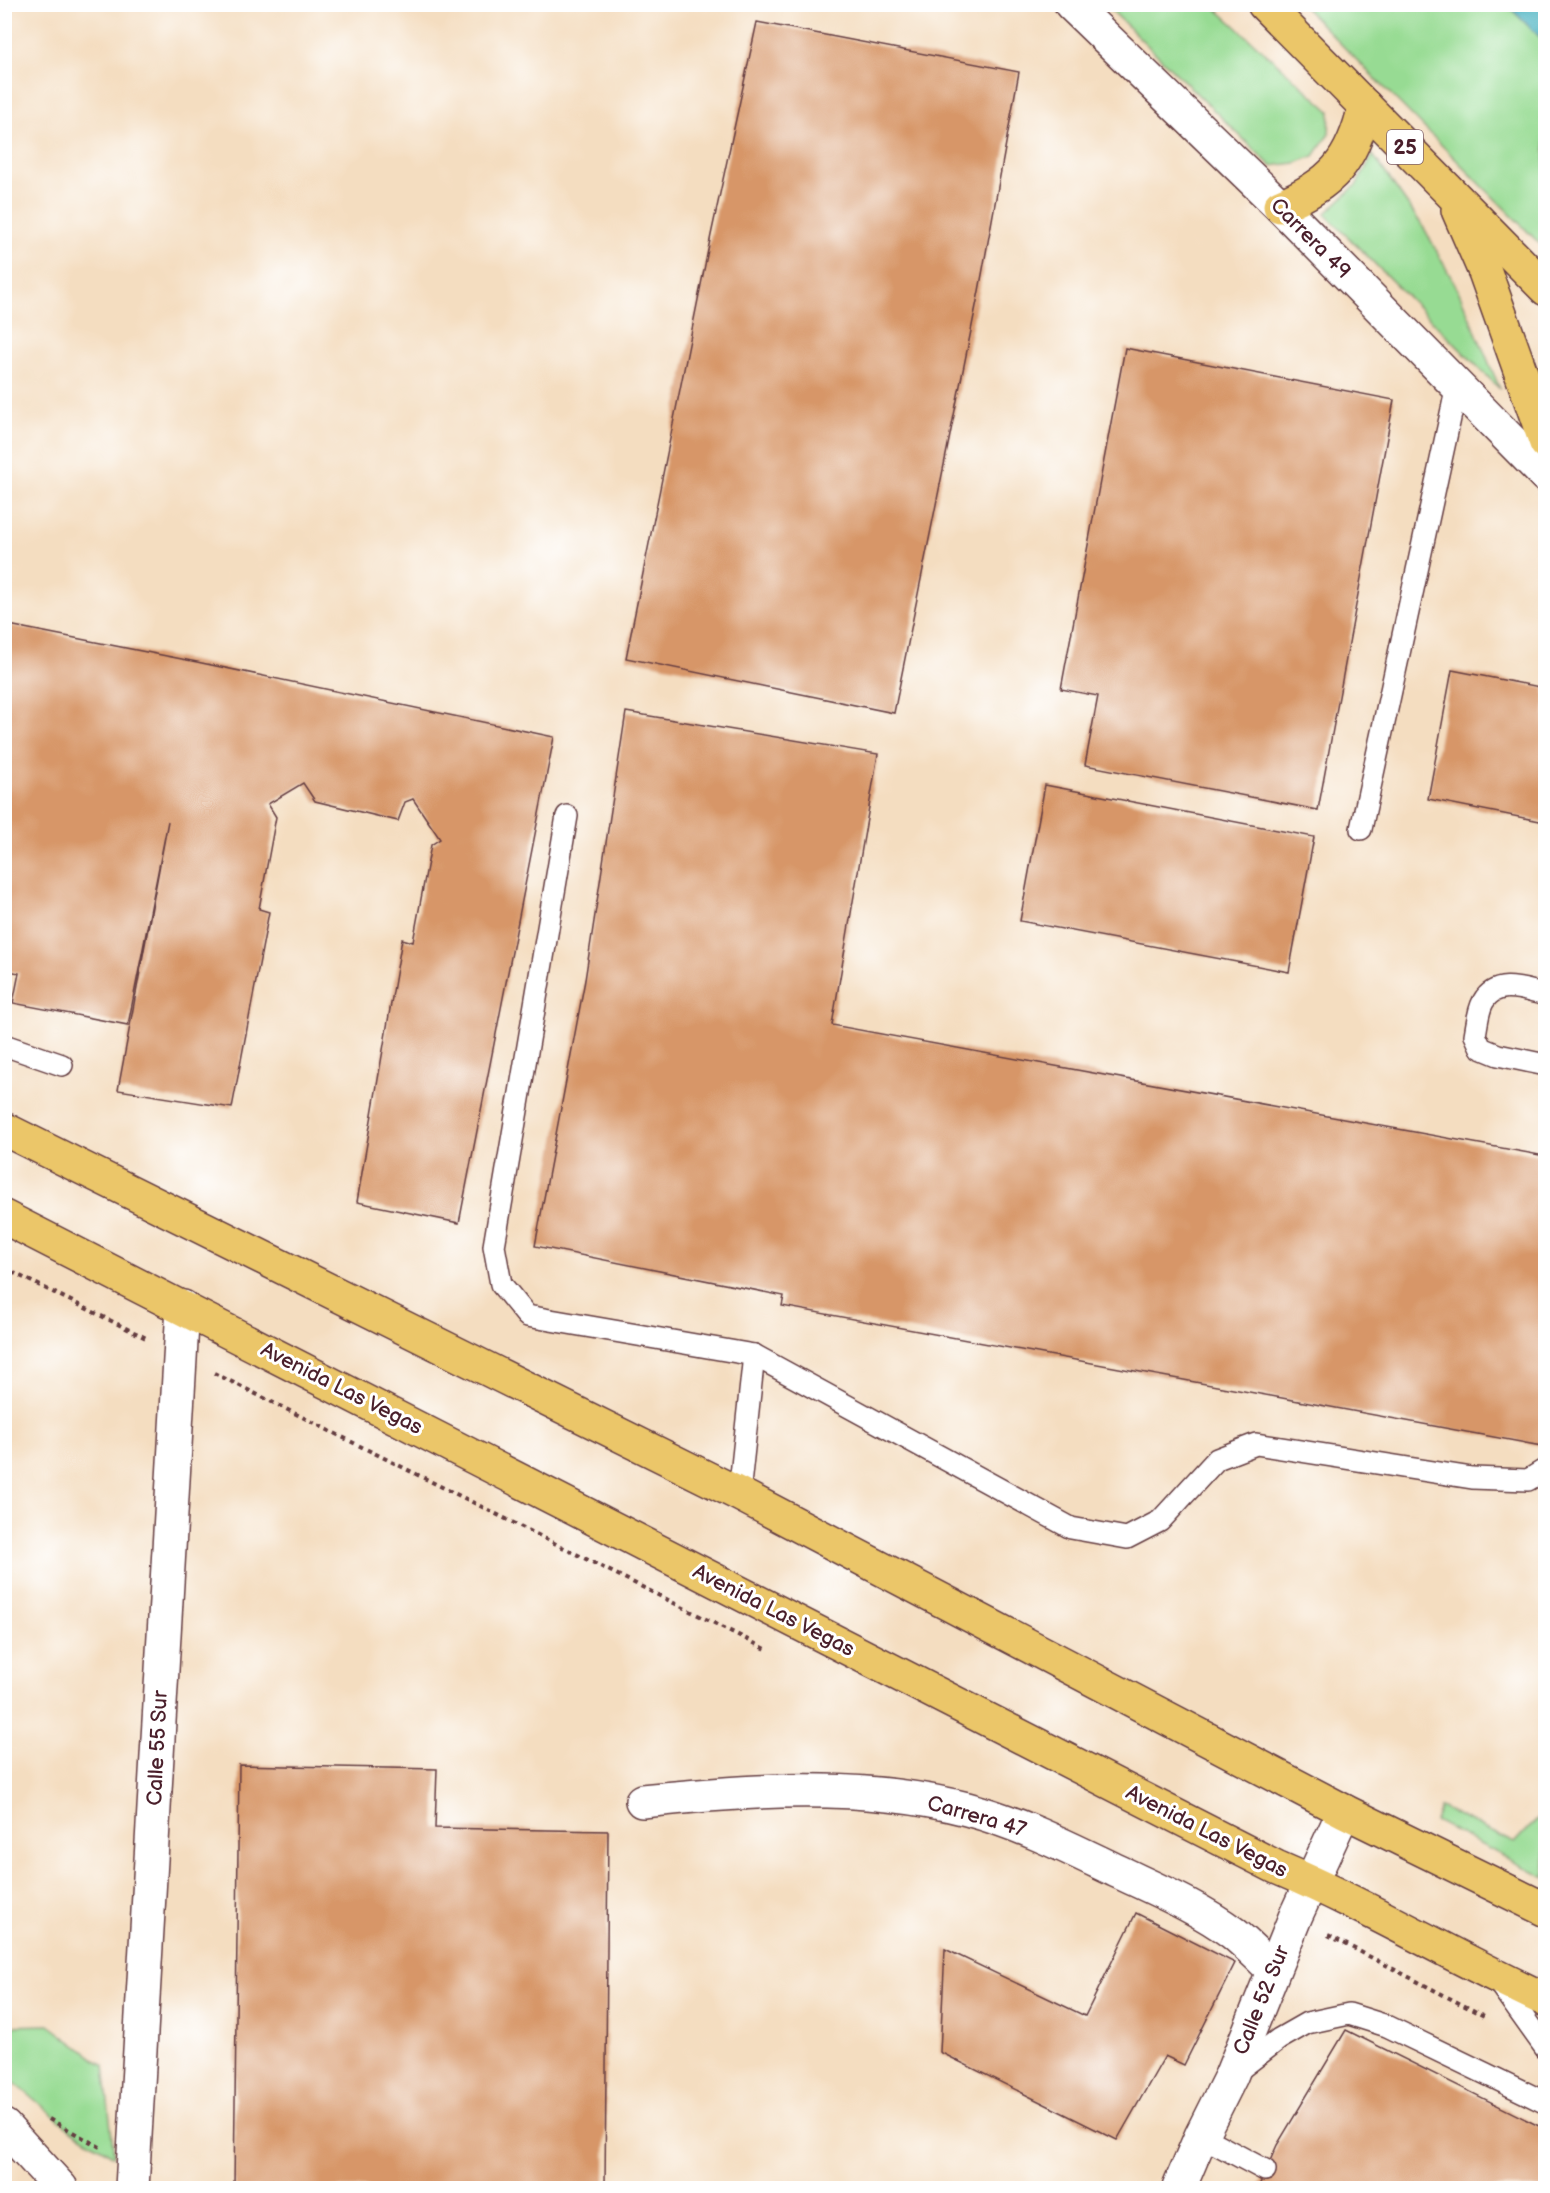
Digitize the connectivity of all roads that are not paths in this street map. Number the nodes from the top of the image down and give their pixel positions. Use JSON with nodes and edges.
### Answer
{"nodes":[{"id":1,"x":1071,"y":4,"type":"edge"},
{"id":2,"x":1264,"y":4,"type":"edge"},
{"id":3,"x":1365,"y":106,"type":"junction"},
{"id":4,"x":1452,"y":194,"type":"junction"},
{"id":5,"x":1280,"y":206,"type":"junction"},
{"id":6,"x":1545,"y":289,"type":"edge"},
{"id":7,"x":1457,"y":386,"type":"junction"},
{"id":8,"x":1545,"y":442,"type":"edge"},
{"id":9,"x":1545,"y":476,"type":"edge"},
{"id":10,"x":567,"y":816,"type":"dead end"},
{"id":11,"x":1360,"y":829,"type":"dead end"},
{"id":12,"x":1545,"y":995,"type":"edge"},
{"id":13,"x":4,"y":1045,"type":"edge"},
{"id":14,"x":62,"y":1065,"type":"dead end"},
{"id":15,"x":1545,"y":1065,"type":"edge"},
{"id":16,"x":4,"y":1129,"type":"edge"},
{"id":17,"x":4,"y":1218,"type":"edge"},
{"id":18,"x":183,"y":1307,"type":"junction"},
{"id":19,"x":754,"y":1355,"type":"junction"},
{"id":20,"x":1545,"y":1468,"type":"edge"},
{"id":21,"x":739,"y":1494,"type":"junction"},
{"id":22,"x":642,"y":1801,"type":"dead end"},
{"id":23,"x":1344,"y":1811,"type":"junction"},
{"id":24,"x":1311,"y":1882,"type":"junction"},
{"id":25,"x":1545,"y":1910,"type":"edge"},
{"id":26,"x":1273,"y":1971,"type":"junction"},
{"id":27,"x":1494,"y":1976,"type":"junction"},
{"id":28,"x":1545,"y":2000,"type":"edge"},
{"id":29,"x":1545,"y":2049,"type":"edge"},
{"id":30,"x":1231,"y":2076,"type":"junction"},
{"id":31,"x":1545,"y":2103,"type":"edge"},
{"id":32,"x":4,"y":2126,"type":"edge"},
{"id":33,"x":1201,"y":2136,"type":"junction"},
{"id":34,"x":1265,"y":2169,"type":"dead end"},
{"id":35,"x":133,"y":2177,"type":"edge"},
{"id":36,"x":61,"y":2188,"type":"edge"},
{"id":37,"x":1179,"y":2188,"type":"edge"}],
"edges":[{"from":1,"to":5,"type":"street","name":"Carrera 49"},
{"from":2,"to":3,"type":"main road","number":"25"},
{"from":3,"to":4,"type":"main road","number":"25"},
{"from":3,"to":5,"type":"main road"},
{"from":4,"to":6,"type":"main road","number":"25"},
{"from":4,"to":8,"type":"main road"},
{"from":5,"to":7,"type":"street","name":"Carrera 49"},
{"from":7,"to":9,"type":"street","name":"Carrera 49"},
{"from":7,"to":11,"type":"lane"},
{"from":10,"to":19,"type":"lane"},
{"from":12,"to":15,"type":"lane"},
{"from":13,"to":14,"type":"lane"},
{"from":16,"to":21,"type":"main road"},
{"from":17,"to":18,"type":"main road","name":"Avenida Las Vegas"},
{"from":18,"to":24,"type":"main road","name":"Avenida Las Vegas"},
{"from":18,"to":35,"type":"street","name":"Calle 55 Sur"},
{"from":19,"to":20,"type":"lane"},
{"from":19,"to":21,"type":"lane"},
{"from":21,"to":23,"type":"main road"},
{"from":22,"to":26,"type":"street","name":"Carrera 47"},
{"from":23,"to":24,"type":"street","name":"Calle 52 Sur"},
{"from":23,"to":25,"type":"main road"},
{"from":24,"to":26,"type":"street","name":"Calle 52 Sur"},
{"from":24,"to":27,"type":"main road","name":"Avenida Las Vegas"},
{"from":26,"to":30,"type":"street","name":"Calle 52 Sur"},
{"from":27,"to":28,"type":"main road","name":"Avenida Las Vegas"},
{"from":27,"to":29,"type":"lane"},
{"from":30,"to":31,"type":"lane"},
{"from":30,"to":33,"type":"street","name":"Calle 52 Sur"},
{"from":32,"to":36,"type":"street"},
{"from":33,"to":34,"type":"lane"},
{"from":33,"to":37,"type":"street","name":"Calle 52 Sur"}]}
